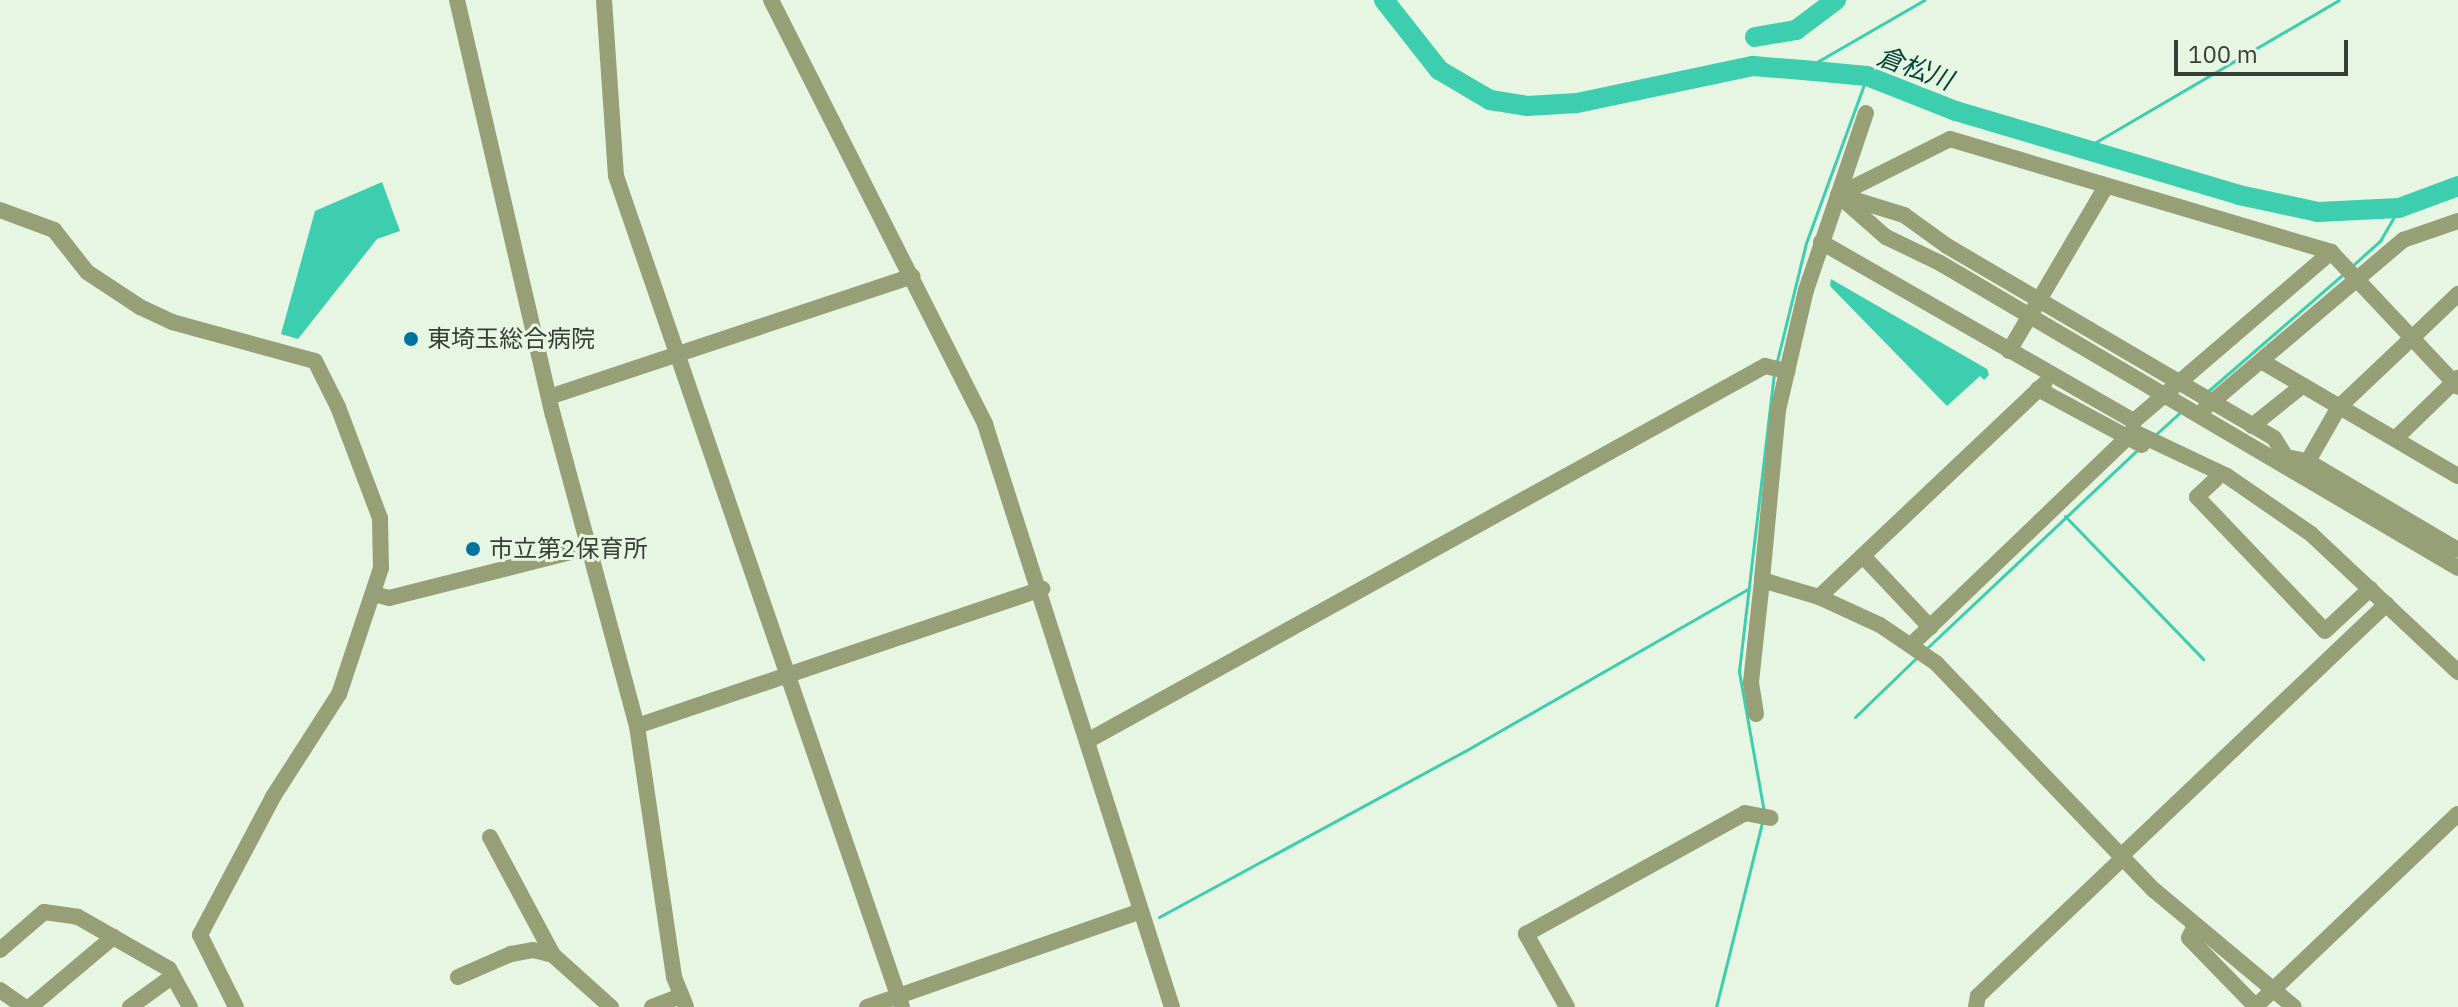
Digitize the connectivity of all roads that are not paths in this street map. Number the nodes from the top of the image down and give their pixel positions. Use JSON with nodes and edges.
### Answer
{"nodes":[{"id":1,"x":457,"y":0,"type":"edge"},
{"id":2,"x":604,"y":0,"type":"edge"},
{"id":3,"x":771,"y":0,"type":"edge"},
{"id":4,"x":1866,"y":113,"type":"dead end"},
{"id":5,"x":2105,"y":188,"type":"junction"},
{"id":6,"x":1838,"y":195,"type":"junction"},
{"id":7,"x":0,"y":210,"type":"edge"},
{"id":8,"x":2458,"y":221,"type":"edge"},
{"id":9,"x":1821,"y":242,"type":"junction"},
{"id":10,"x":2331,"y":252,"type":"junction"},
{"id":11,"x":912,"y":276,"type":"junction"},
{"id":12,"x":2355,"y":277,"type":"junction"},
{"id":13,"x":2458,"y":294,"type":"edge"},
{"id":14,"x":2039,"y":300,"type":"junction"},
{"id":15,"x":2029,"y":316,"type":"junction"},
{"id":16,"x":2412,"y":338,"type":"junction"},
{"id":17,"x":2009,"y":351,"type":"junction"},
{"id":18,"x":677,"y":356,"type":"junction"},
{"id":19,"x":2261,"y":361,"type":"junction"},
{"id":20,"x":1787,"y":371,"type":"junction"},
{"id":21,"x":2051,"y":377,"type":"junction"},
{"id":22,"x":2177,"y":382,"type":"junction"},
{"id":23,"x":2457,"y":382,"type":"edge"},
{"id":24,"x":2302,"y":386,"type":"junction"},
{"id":25,"x":2038,"y":389,"type":"junction"},
{"id":26,"x":2163,"y":395,"type":"junction"},
{"id":27,"x":549,"y":397,"type":"junction"},
{"id":28,"x":2211,"y":402,"type":"junction"},
{"id":29,"x":2339,"y":407,"type":"junction"},
{"id":30,"x":2198,"y":415,"type":"junction"},
{"id":31,"x":2252,"y":426,"type":"junction"},
{"id":32,"x":2132,"y":430,"type":"junction"},
{"id":33,"x":2274,"y":438,"type":"junction"},
{"id":34,"x":2395,"y":439,"type":"junction"},
{"id":35,"x":2263,"y":456,"type":"junction"},
{"id":36,"x":2304,"y":468,"type":"junction"},
{"id":37,"x":2458,"y":476,"type":"edge"},
{"id":38,"x":2216,"y":479,"type":"junction"},
{"id":39,"x":587,"y":548,"type":"junction"},
{"id":40,"x":2454,"y":554,"type":"edge"},
{"id":41,"x":1863,"y":556,"type":"junction"},
{"id":42,"x":1762,"y":580,"type":"junction"},
{"id":43,"x":1042,"y":589,"type":"junction"},
{"id":44,"x":2367,"y":592,"type":"junction"},
{"id":45,"x":374,"y":594,"type":"junction"},
{"id":46,"x":1819,"y":597,"type":"junction"},
{"id":47,"x":2387,"y":604,"type":"junction"},
{"id":48,"x":1930,"y":627,"type":"junction"},
{"id":49,"x":1912,"y":644,"type":"junction"},
{"id":50,"x":2458,"y":672,"type":"edge"},
{"id":51,"x":787,"y":673,"type":"junction"},
{"id":52,"x":1756,"y":714,"type":"dead end"},
{"id":53,"x":637,"y":726,"type":"junction"},
{"id":54,"x":1089,"y":740,"type":"junction"},
{"id":55,"x":2458,"y":814,"type":"edge"},
{"id":56,"x":1771,"y":818,"type":"dead end"},
{"id":57,"x":490,"y":837,"type":"dead end"},
{"id":58,"x":2122,"y":857,"type":"junction"},
{"id":59,"x":1141,"y":911,"type":"junction"},
{"id":60,"x":2195,"y":926,"type":"junction"},
{"id":61,"x":113,"y":937,"type":"junction"},
{"id":62,"x":0,"y":950,"type":"edge"},
{"id":63,"x":553,"y":955,"type":"junction"},
{"id":64,"x":173,"y":976,"type":"junction"},
{"id":65,"x":458,"y":977,"type":"dead end"},
{"id":66,"x":2276,"y":987,"type":"junction"},
{"id":67,"x":0,"y":990,"type":"edge"},
{"id":68,"x":684,"y":1002,"type":"edge"},
{"id":69,"x":900,"y":1002,"type":"edge"},
{"id":70,"x":27,"y":1007,"type":"edge"},
{"id":71,"x":130,"y":1007,"type":"edge"},
{"id":72,"x":190,"y":1007,"type":"edge"},
{"id":73,"x":236,"y":1007,"type":"edge"},
{"id":74,"x":611,"y":1007,"type":"edge"},
{"id":75,"x":652,"y":1007,"type":"edge"},
{"id":76,"x":867,"y":1007,"type":"edge"},
{"id":77,"x":1172,"y":1007,"type":"edge"},
{"id":78,"x":1567,"y":1007,"type":"edge"},
{"id":79,"x":1976,"y":1007,"type":"edge"},
{"id":80,"x":2256,"y":1007,"type":"edge"},
{"id":81,"x":2294,"y":1007,"type":"edge"}],
"edges":[{"from":1,"to":27,"type":"street"},
{"from":2,"to":18,"type":"street"},
{"from":3,"to":11,"type":"street"},
{"from":4,"to":6,"type":"street"},
{"from":5,"to":6,"type":"street"},
{"from":5,"to":10,"type":"street"},
{"from":5,"to":14,"type":"street"},
{"from":6,"to":9,"type":"street"},
{"from":6,"to":14,"type":"street"},
{"from":6,"to":15,"type":"street"},
{"from":7,"to":45,"type":"street"},
{"from":8,"to":12,"type":"street"},
{"from":9,"to":17,"type":"street"},
{"from":9,"to":20,"type":"street"},
{"from":10,"to":12,"type":"street"},
{"from":10,"to":22,"type":"street"},
{"from":11,"to":18,"type":"street"},
{"from":11,"to":43,"type":"street"},
{"from":12,"to":16,"type":"street"},
{"from":12,"to":19,"type":"street"},
{"from":13,"to":16,"type":"street"},
{"from":14,"to":15,"type":"street"},
{"from":14,"to":22,"type":"street"},
{"from":15,"to":17,"type":"street"},
{"from":15,"to":26,"type":"street"},
{"from":16,"to":23,"type":"street"},
{"from":16,"to":29,"type":"street"},
{"from":17,"to":21,"type":"street"},
{"from":18,"to":27,"type":"street"},
{"from":18,"to":51,"type":"street"},
{"from":19,"to":24,"type":"street"},
{"from":19,"to":28,"type":"street"},
{"from":20,"to":42,"type":"street"},
{"from":20,"to":54,"type":"street"},
{"from":21,"to":25,"type":"street"},
{"from":21,"to":32,"type":"street"},
{"from":22,"to":26,"type":"street"},
{"from":22,"to":28,"type":"street"},
{"from":23,"to":34,"type":"street"},
{"from":24,"to":29,"type":"street"},
{"from":24,"to":31,"type":"street"},
{"from":25,"to":32,"type":"street"},
{"from":25,"to":41,"type":"street"},
{"from":26,"to":30,"type":"street"},
{"from":26,"to":32,"type":"street"},
{"from":27,"to":39,"type":"street"},
{"from":28,"to":30,"type":"street"},
{"from":28,"to":31,"type":"street"},
{"from":29,"to":34,"type":"street"},
{"from":29,"to":36,"type":"street"},
{"from":30,"to":35,"type":"street"},
{"from":31,"to":33,"type":"street"},
{"from":32,"to":38,"type":"street"},
{"from":32,"to":44,"type":"street"},
{"from":32,"to":48,"type":"street"},
{"from":33,"to":35,"type":"street"},
{"from":33,"to":36,"type":"street"},
{"from":34,"to":37,"type":"street"},
{"from":35,"to":36,"type":"street"},
{"from":36,"to":40,"type":"street"},
{"from":38,"to":44,"type":"street"},
{"from":38,"to":44,"type":"street"},
{"from":39,"to":45,"type":"street"},
{"from":39,"to":53,"type":"street"},
{"from":41,"to":46,"type":"street"},
{"from":41,"to":48,"type":"street"},
{"from":42,"to":46,"type":"street"},
{"from":42,"to":52,"type":"street"},
{"from":43,"to":51,"type":"street"},
{"from":43,"to":54,"type":"street"},
{"from":44,"to":47,"type":"street"},
{"from":45,"to":73,"type":"street"},
{"from":46,"to":49,"type":"street"},
{"from":47,"to":50,"type":"street"},
{"from":47,"to":58,"type":"street"},
{"from":48,"to":49,"type":"street"},
{"from":49,"to":58,"type":"street"},
{"from":51,"to":53,"type":"street"},
{"from":51,"to":69,"type":"street"},
{"from":53,"to":68,"type":"street"},
{"from":54,"to":59,"type":"street"},
{"from":55,"to":66,"type":"street"},
{"from":56,"to":78,"type":"street"},
{"from":57,"to":63,"type":"street"},
{"from":58,"to":60,"type":"street"},
{"from":58,"to":79,"type":"street"},
{"from":59,"to":69,"type":"street"},
{"from":59,"to":77,"type":"street"},
{"from":60,"to":66,"type":"street"},
{"from":60,"to":80,"type":"street"},
{"from":61,"to":62,"type":"street"},
{"from":61,"to":64,"type":"street"},
{"from":61,"to":70,"type":"street"},
{"from":63,"to":65,"type":"street"},
{"from":63,"to":74,"type":"street"},
{"from":64,"to":71,"type":"street"},
{"from":64,"to":72,"type":"street"},
{"from":66,"to":80,"type":"street"},
{"from":66,"to":81,"type":"street"},
{"from":67,"to":70,"type":"street"},
{"from":68,"to":75,"type":"street"},
{"from":69,"to":76,"type":"street"}]}
